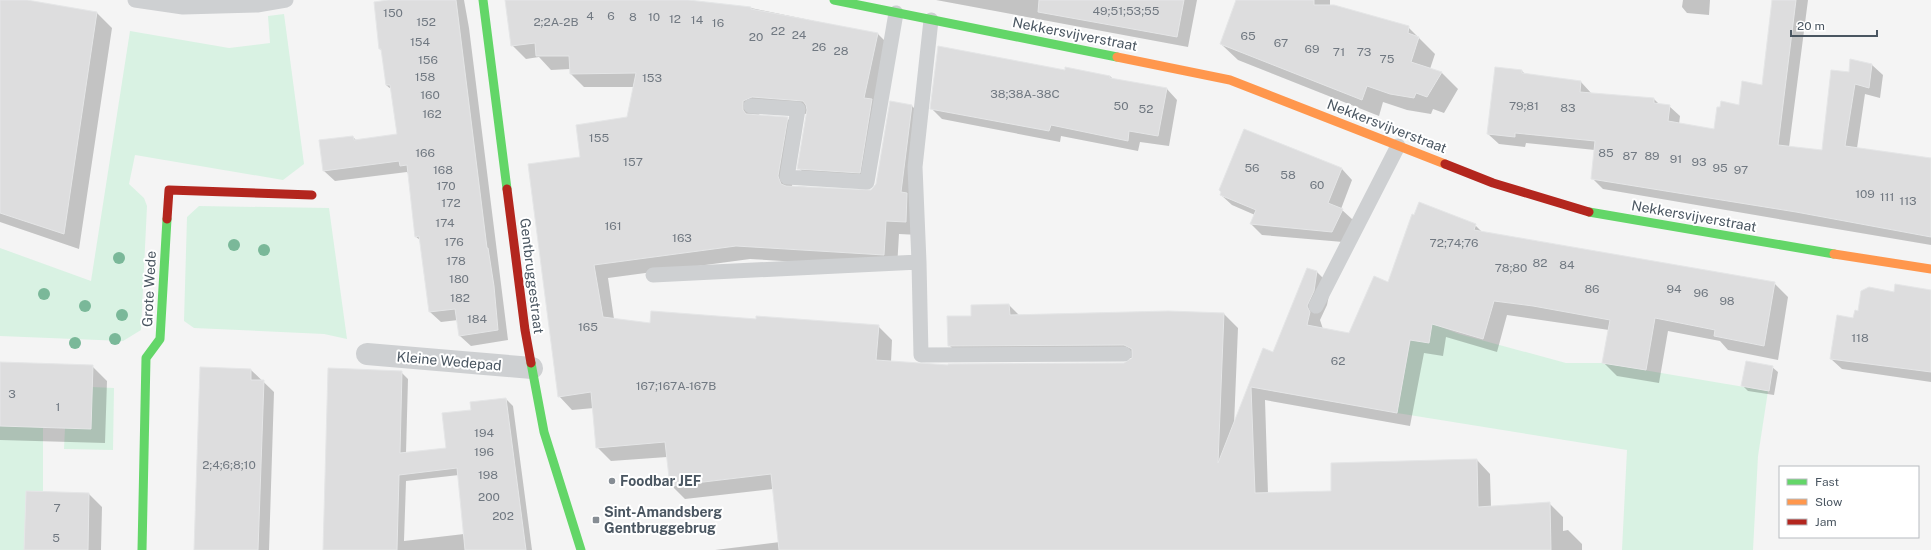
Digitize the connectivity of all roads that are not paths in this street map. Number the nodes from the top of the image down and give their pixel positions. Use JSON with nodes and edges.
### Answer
{"nodes":[{"id":1,"x":135,"y":0,"type":"edge"},
{"id":2,"x":286,"y":0,"type":"edge"},
{"id":3,"x":483,"y":0,"type":"edge"},
{"id":4,"x":834,"y":0,"type":"edge"},
{"id":5,"x":896,"y":13,"type":"junction"},
{"id":6,"x":931,"y":20,"type":"junction"},
{"id":7,"x":751,"y":106,"type":"dead end"},
{"id":8,"x":1398,"y":146,"type":"junction"},
{"id":9,"x":312,"y":195,"type":"dead end"},
{"id":10,"x":919,"y":262,"type":"junction"},
{"id":11,"x":1931,"y":269,"type":"edge"},
{"id":12,"x":652,"y":275,"type":"dead end"},
{"id":13,"x":1316,"y":306,"type":"dead end"},
{"id":14,"x":367,"y":354,"type":"dead end"},
{"id":15,"x":1124,"y":354,"type":"dead end"},
{"id":16,"x":532,"y":368,"type":"junction"},
{"id":17,"x":142,"y":550,"type":"edge"},
{"id":18,"x":581,"y":550,"type":"edge"}],
"edges":[{"from":1,"to":2,"type":"lane"},
{"from":3,"to":16,"type":"street","name":"Gentbruggestraat"},
{"from":4,"to":5,"type":"street","name":"Nekkersvijverstraat"},
{"from":5,"to":6,"type":"street","name":"Nekkersvijverstraat"},
{"from":5,"to":7,"type":"lane"},
{"from":6,"to":8,"type":"street","name":"Nekkersvijverstraat"},
{"from":6,"to":10,"type":"lane"},
{"from":8,"to":11,"type":"street","name":"Nekkersvijverstraat"},
{"from":8,"to":13,"type":"lane"},
{"from":9,"to":17,"type":"street","name":"Grote Wede"},
{"from":10,"to":12,"type":"lane"},
{"from":10,"to":15,"type":"lane"},
{"from":14,"to":16,"type":"street","name":"Kleine Wedepad"},
{"from":16,"to":18,"type":"street","name":"Gentbruggestraat"}]}
